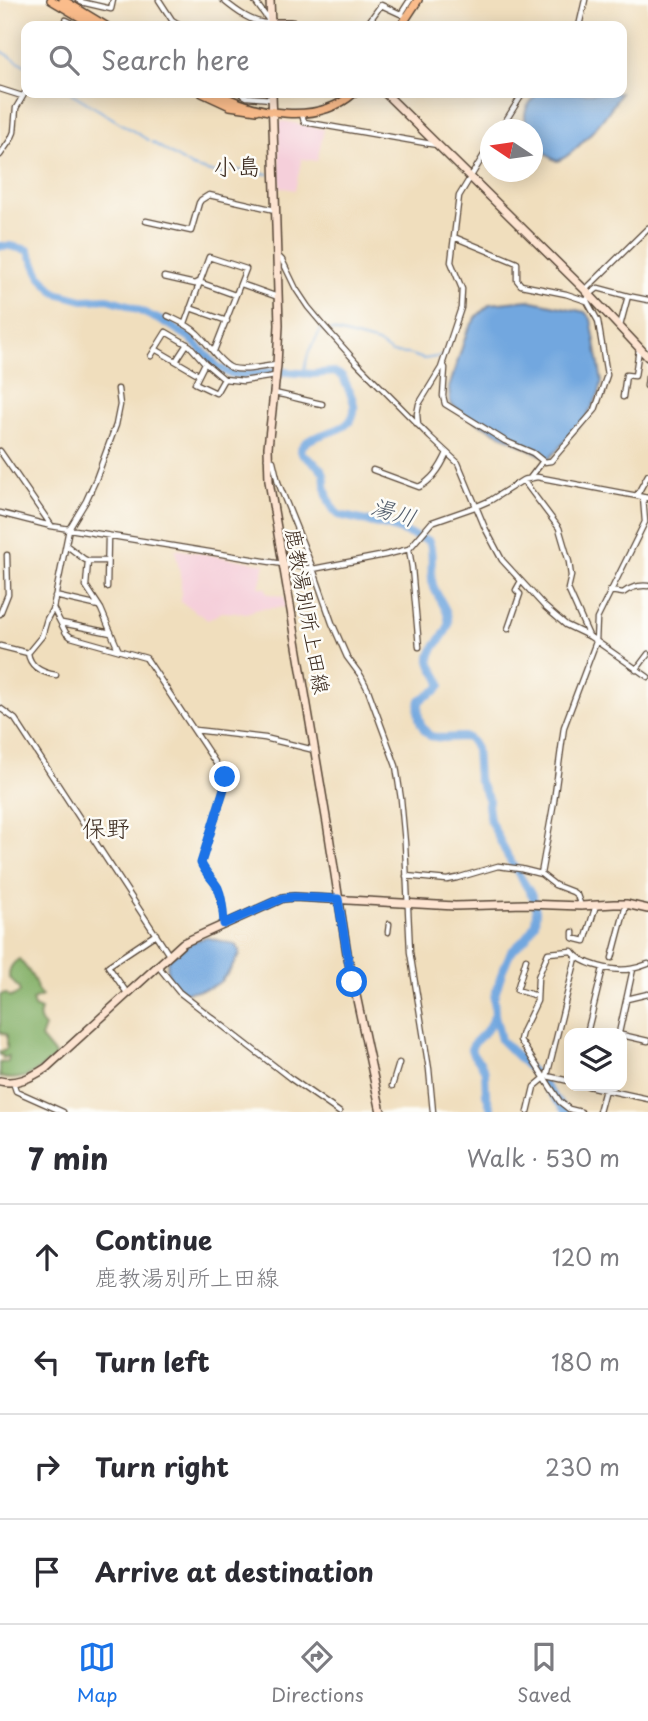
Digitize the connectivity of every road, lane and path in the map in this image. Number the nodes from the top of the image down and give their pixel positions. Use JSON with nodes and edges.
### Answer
{"nodes":[{"id":1,"x":51,"y":0,"type":"edge"},
{"id":2,"x":63,"y":0,"type":"edge"},
{"id":3,"x":113,"y":0,"type":"edge"},
{"id":4,"x":159,"y":0,"type":"edge"},
{"id":5,"x":223,"y":0,"type":"edge"},
{"id":6,"x":254,"y":0,"type":"edge"},
{"id":7,"x":270,"y":0,"type":"edge"},
{"id":8,"x":410,"y":0,"type":"edge"},
{"id":9,"x":418,"y":0,"type":"edge"},
{"id":10,"x":584,"y":0,"type":"edge"},
{"id":11,"x":79,"y":5,"type":"edge"},
{"id":12,"x":404,"y":16,"type":"junction"},
{"id":13,"x":70,"y":21,"type":"edge"},
{"id":14,"x":91,"y":21,"type":"edge"},
{"id":15,"x":100,"y":21,"type":"edge"},
{"id":16,"x":174,"y":21,"type":"edge"},
{"id":17,"x":256,"y":21,"type":"edge"},
{"id":18,"x":268,"y":21,"type":"edge"},
{"id":19,"x":271,"y":21,"type":"edge"},
{"id":20,"x":370,"y":21,"type":"edge"},
{"id":21,"x":402,"y":21,"type":"edge"},
{"id":22,"x":580,"y":21,"type":"edge"},
{"id":23,"x":0,"y":89,"type":"edge"},
{"id":24,"x":21,"y":96,"type":"edge"},
{"id":25,"x":21,"y":98,"type":"edge"},
{"id":26,"x":211,"y":98,"type":"edge"},
{"id":27,"x":230,"y":98,"type":"edge"},
{"id":28,"x":272,"y":98,"type":"edge"},
{"id":29,"x":348,"y":98,"type":"edge"},
{"id":30,"x":390,"y":98,"type":"edge"},
{"id":31,"x":520,"y":98,"type":"edge"},
{"id":32,"x":271,"y":111,"type":"junction"},
{"id":33,"x":302,"y":114,"type":"junction"},
{"id":34,"x":507,"y":119,"type":"edge"},
{"id":35,"x":437,"y":145,"type":"junction"},
{"id":36,"x":0,"y":155,"type":"edge"},
{"id":37,"x":480,"y":163,"type":"edge"},
{"id":38,"x":471,"y":177,"type":"junction"},
{"id":39,"x":275,"y":211,"type":"junction"},
{"id":40,"x":146,"y":221,"type":"dead end"},
{"id":41,"x":648,"y":228,"type":"edge"},
{"id":42,"x":454,"y":237,"type":"junction"},
{"id":43,"x":276,"y":254,"type":"junction"},
{"id":44,"x":164,"y":276,"type":"dead end"},
{"id":45,"x":199,"y":282,"type":"junction"},
{"id":46,"x":241,"y":284,"type":"junction"},
{"id":47,"x":235,"y":295,"type":"junction"},
{"id":48,"x":587,"y":295,"type":"junction"},
{"id":49,"x":628,"y":296,"type":"junction"},
{"id":50,"x":278,"y":297,"type":"junction"},
{"id":51,"x":648,"y":300,"type":"edge"},
{"id":52,"x":190,"y":308,"type":"junction"},
{"id":53,"x":168,"y":316,"type":"dead end"},
{"id":54,"x":227,"y":321,"type":"junction"},
{"id":55,"x":185,"y":323,"type":"junction"},
{"id":56,"x":620,"y":327,"type":"junction"},
{"id":57,"x":187,"y":344,"type":"junction"},
{"id":58,"x":640,"y":348,"type":"junction"},
{"id":59,"x":155,"y":349,"type":"junction"},
{"id":60,"x":214,"y":351,"type":"junction"},
{"id":61,"x":151,"y":356,"type":"dead end"},
{"id":62,"x":648,"y":357,"type":"edge"},
{"id":63,"x":176,"y":361,"type":"junction"},
{"id":64,"x":205,"y":363,"type":"junction"},
{"id":65,"x":443,"y":364,"type":"junction"},
{"id":66,"x":276,"y":370,"type":"junction"},
{"id":67,"x":198,"y":374,"type":"junction"},
{"id":68,"x":648,"y":377,"type":"edge"},
{"id":69,"x":224,"y":379,"type":"junction"},
{"id":70,"x":647,"y":386,"type":"edge"},
{"id":71,"x":118,"y":389,"type":"dead end"},
{"id":72,"x":273,"y":393,"type":"junction"},
{"id":73,"x":622,"y":397,"type":"dead end"},
{"id":74,"x":322,"y":404,"type":"dead end"},
{"id":75,"x":418,"y":425,"type":"junction"},
{"id":76,"x":0,"y":451,"type":"edge"},
{"id":77,"x":447,"y":453,"type":"junction"},
{"id":78,"x":267,"y":458,"type":"junction"},
{"id":79,"x":543,"y":461,"type":"junction"},
{"id":80,"x":0,"y":462,"type":"edge"},
{"id":81,"x":8,"y":463,"type":"junction"},
{"id":82,"x":373,"y":470,"type":"dead end"},
{"id":83,"x":648,"y":475,"type":"edge"},
{"id":84,"x":530,"y":478,"type":"junction"},
{"id":85,"x":523,"y":480,"type":"junction"},
{"id":86,"x":643,"y":497,"type":"edge"},
{"id":87,"x":475,"y":507,"type":"junction"},
{"id":88,"x":0,"y":513,"type":"edge"},
{"id":89,"x":51,"y":526,"type":"junction"},
{"id":90,"x":69,"y":529,"type":"junction"},
{"id":91,"x":108,"y":536,"type":"junction"},
{"id":92,"x":66,"y":545,"type":"junction"},
{"id":93,"x":409,"y":548,"type":"junction"},
{"id":94,"x":7,"y":555,"type":"dead end"},
{"id":95,"x":89,"y":561,"type":"junction"},
{"id":96,"x":107,"y":561,"type":"junction"},
{"id":97,"x":282,"y":564,"type":"junction"},
{"id":98,"x":313,"y":569,"type":"junction"},
{"id":99,"x":521,"y":581,"type":"junction"},
{"id":100,"x":648,"y":586,"type":"edge"},
{"id":101,"x":107,"y":587,"type":"dead end"},
{"id":102,"x":610,"y":591,"type":"junction"},
{"id":103,"x":55,"y":596,"type":"junction"},
{"id":104,"x":99,"y":606,"type":"junction"},
{"id":105,"x":53,"y":608,"type":"junction"},
{"id":106,"x":0,"y":614,"type":"edge"},
{"id":107,"x":61,"y":623,"type":"junction"},
{"id":108,"x":508,"y":629,"type":"dead end"},
{"id":109,"x":112,"y":633,"type":"junction"},
{"id":110,"x":589,"y":636,"type":"junction"},
{"id":111,"x":596,"y":642,"type":"junction"},
{"id":112,"x":0,"y":646,"type":"edge"},
{"id":113,"x":419,"y":647,"type":"dead end"},
{"id":114,"x":118,"y":649,"type":"junction"},
{"id":115,"x":27,"y":653,"type":"junction"},
{"id":116,"x":648,"y":654,"type":"edge"},
{"id":117,"x":636,"y":670,"type":"junction"},
{"id":118,"x":56,"y":675,"type":"dead end"},
{"id":119,"x":648,"y":677,"type":"edge"},
{"id":120,"x":0,"y":708,"type":"edge"},
{"id":121,"x":194,"y":730,"type":"junction"},
{"id":122,"x":314,"y":750,"type":"junction"},
{"id":123,"x":541,"y":874,"type":"junction"},
{"id":124,"x":406,"y":876,"type":"junction"},
{"id":125,"x":338,"y":899,"type":"junction"},
{"id":126,"x":408,"y":903,"type":"junction"},
{"id":127,"x":626,"y":904,"type":"junction"},
{"id":128,"x":596,"y":905,"type":"junction"},
{"id":129,"x":582,"y":906,"type":"junction"},
{"id":130,"x":648,"y":909,"type":"edge"},
{"id":131,"x":224,"y":924,"type":"junction"},
{"id":132,"x":390,"y":924,"type":"dead end"},
{"id":133,"x":388,"y":932,"type":"dead end"},
{"id":134,"x":573,"y":932,"type":"dead end"},
{"id":135,"x":156,"y":934,"type":"junction"},
{"id":136,"x":169,"y":955,"type":"junction"},
{"id":137,"x":576,"y":958,"type":"junction"},
{"id":138,"x":612,"y":958,"type":"dead end"},
{"id":139,"x":526,"y":959,"type":"dead end"},
{"id":140,"x":648,"y":964,"type":"edge"},
{"id":141,"x":158,"y":966,"type":"junction"},
{"id":142,"x":603,"y":968,"type":"junction"},
{"id":143,"x":634,"y":969,"type":"junction"},
{"id":144,"x":127,"y":993,"type":"junction"},
{"id":145,"x":648,"y":994,"type":"edge"},
{"id":146,"x":537,"y":996,"type":"junction"},
{"id":147,"x":628,"y":999,"type":"junction"},
{"id":148,"x":588,"y":1028,"type":"edge"},
{"id":149,"x":622,"y":1028,"type":"edge"},
{"id":150,"x":627,"y":1036,"type":"edge"},
{"id":151,"x":648,"y":1041,"type":"edge"},
{"id":152,"x":399,"y":1063,"type":"dead end"},
{"id":153,"x":543,"y":1079,"type":"junction"},
{"id":154,"x":0,"y":1081,"type":"edge"},
{"id":155,"x":564,"y":1081,"type":"edge"},
{"id":156,"x":13,"y":1083,"type":"junction"},
{"id":157,"x":392,"y":1086,"type":"dead end"},
{"id":158,"x":604,"y":1091,"type":"edge"},
{"id":159,"x":617,"y":1091,"type":"edge"},
{"id":160,"x":648,"y":1099,"type":"edge"},
{"id":161,"x":53,"y":1110,"type":"edge"},
{"id":162,"x":64,"y":1112,"type":"edge"},
{"id":163,"x":339,"y":1112,"type":"edge"},
{"id":164,"x":381,"y":1112,"type":"edge"},
{"id":165,"x":433,"y":1112,"type":"edge"},
{"id":166,"x":528,"y":1112,"type":"edge"},
{"id":167,"x":581,"y":1112,"type":"edge"},
{"id":168,"x":599,"y":1112,"type":"edge"}],
"edges":[{"from":1,"to":11,"type":"main road"},
{"from":2,"to":11,"type":"main road"},
{"from":3,"to":11,"type":"street"},
{"from":4,"to":16,"type":"street"},
{"from":5,"to":17,"type":"street"},
{"from":6,"to":18,"type":"street"},
{"from":7,"to":19,"type":"street"},
{"from":8,"to":12,"type":"street"},
{"from":9,"to":12,"type":"main road"},
{"from":10,"to":22,"type":"street"},
{"from":11,"to":13,"type":"street"},
{"from":11,"to":14,"type":"main road"},
{"from":11,"to":15,"type":"main road"},
{"from":12,"to":20,"type":"street"},
{"from":12,"to":21,"type":"main road"},
{"from":23,"to":24,"type":"street"},
{"from":25,"to":36,"type":"street"},
{"from":26,"to":32,"type":"main road"},
{"from":27,"to":32,"type":"main road"},
{"from":28,"to":32,"type":"street","name":"鹿教湯別所上田線"},
{"from":29,"to":33,"type":"main road"},
{"from":30,"to":35,"type":"street"},
{"from":31,"to":34,"type":"street"},
{"from":32,"to":33,"type":"main road"},
{"from":32,"to":39,"type":"street","name":"鹿教湯別所上田線"},
{"from":33,"to":35,"type":"street"},
{"from":35,"to":38,"type":"street"},
{"from":37,"to":38,"type":"street"},
{"from":38,"to":42,"type":"street"},
{"from":38,"to":48,"type":"street"},
{"from":39,"to":40,"type":"street"},
{"from":39,"to":43,"type":"street","name":"鹿教湯別所上田線"},
{"from":41,"to":48,"type":"street"},
{"from":42,"to":48,"type":"street"},
{"from":42,"to":65,"type":"street"},
{"from":43,"to":50,"type":"street","name":"鹿教湯別所上田線"},
{"from":43,"to":75,"type":"street"},
{"from":44,"to":45,"type":"street"},
{"from":45,"to":46,"type":"street"},
{"from":45,"to":47,"type":"street"},
{"from":45,"to":52,"type":"street"},
{"from":46,"to":47,"type":"street"},
{"from":46,"to":50,"type":"street"},
{"from":47,"to":54,"type":"street"},
{"from":48,"to":49,"type":"street"},
{"from":48,"to":56,"type":"street"},
{"from":48,"to":79,"type":"street"},
{"from":49,"to":51,"type":"street"},
{"from":49,"to":56,"type":"street"},
{"from":50,"to":66,"type":"street","name":"鹿教湯別所上田線"},
{"from":52,"to":54,"type":"street"},
{"from":52,"to":55,"type":"street"},
{"from":53,"to":55,"type":"street"},
{"from":54,"to":60,"type":"street"},
{"from":55,"to":60,"type":"street"},
{"from":56,"to":58,"type":"street"},
{"from":57,"to":59,"type":"street"},
{"from":57,"to":63,"type":"street"},
{"from":57,"to":64,"type":"street"},
{"from":58,"to":62,"type":"street"},
{"from":58,"to":73,"type":"street"},
{"from":59,"to":61,"type":"street"},
{"from":59,"to":63,"type":"street"},
{"from":60,"to":66,"type":"street"},
{"from":63,"to":67,"type":"street"},
{"from":64,"to":67,"type":"street"},
{"from":64,"to":69,"type":"street"},
{"from":65,"to":75,"type":"street"},
{"from":65,"to":79,"type":"street"},
{"from":66,"to":69,"type":"street"},
{"from":66,"to":72,"type":"street","name":"鹿教湯別所上田線"},
{"from":67,"to":69,"type":"street"},
{"from":68,"to":70,"type":"street"},
{"from":71,"to":90,"type":"street"},
{"from":72,"to":74,"type":"street"},
{"from":72,"to":78,"type":"street","name":"鹿教湯別所上田線"},
{"from":75,"to":77,"type":"street"},
{"from":76,"to":81,"type":"street"},
{"from":77,"to":82,"type":"street"},
{"from":77,"to":87,"type":"street"},
{"from":78,"to":97,"type":"street","name":"鹿教湯別所上田線"},
{"from":78,"to":98,"type":"street"},
{"from":79,"to":84,"type":"street"},
{"from":80,"to":81,"type":"street"},
{"from":81,"to":89,"type":"street"},
{"from":83,"to":86,"type":"street"},
{"from":84,"to":85,"type":"street"},
{"from":84,"to":86,"type":"street"},
{"from":85,"to":87,"type":"street"},
{"from":85,"to":110,"type":"street"},
{"from":86,"to":102,"type":"street"},
{"from":87,"to":93,"type":"street"},
{"from":87,"to":99,"type":"street"},
{"from":88,"to":89,"type":"street"},
{"from":89,"to":90,"type":"street"},
{"from":90,"to":91,"type":"street"},
{"from":90,"to":92,"type":"street"},
{"from":91,"to":96,"type":"street"},
{"from":91,"to":97,"type":"street"},
{"from":92,"to":95,"type":"street"},
{"from":92,"to":103,"type":"street"},
{"from":93,"to":98,"type":"street"},
{"from":93,"to":113,"type":"street"},
{"from":94,"to":106,"type":"street"},
{"from":95,"to":96,"type":"street"},
{"from":95,"to":104,"type":"street"},
{"from":96,"to":101,"type":"street"},
{"from":97,"to":98,"type":"street"},
{"from":97,"to":122,"type":"street","name":"鹿教湯別所上田線"},
{"from":98,"to":124,"type":"street"},
{"from":99,"to":108,"type":"street"},
{"from":99,"to":110,"type":"street"},
{"from":100,"to":102,"type":"street"},
{"from":102,"to":111,"type":"street"},
{"from":103,"to":104,"type":"street"},
{"from":103,"to":105,"type":"street"},
{"from":104,"to":109,"type":"street"},
{"from":105,"to":107,"type":"street"},
{"from":105,"to":115,"type":"street"},
{"from":107,"to":109,"type":"street"},
{"from":107,"to":114,"type":"street"},
{"from":109,"to":114,"type":"street"},
{"from":110,"to":111,"type":"street"},
{"from":111,"to":117,"type":"street"},
{"from":111,"to":123,"type":"street"},
{"from":112,"to":115,"type":"street"},
{"from":114,"to":121,"type":"street"},
{"from":115,"to":118,"type":"street"},
{"from":116,"to":117,"type":"street"},
{"from":117,"to":119,"type":"street"},
{"from":120,"to":135,"type":"street"},
{"from":121,"to":122,"type":"street"},
{"from":121,"to":131,"type":"street"},
{"from":122,"to":125,"type":"street","name":"鹿教湯別所上田線"},
{"from":123,"to":124,"type":"street"},
{"from":123,"to":129,"type":"street"},
{"from":124,"to":126,"type":"street"},
{"from":125,"to":126,"type":"street"},
{"from":125,"to":131,"type":"street"},
{"from":125,"to":164,"type":"street","name":"鹿教湯別所上田線"},
{"from":126,"to":129,"type":"street"},
{"from":126,"to":165,"type":"street"},
{"from":127,"to":128,"type":"street"},
{"from":127,"to":130,"type":"street"},
{"from":127,"to":138,"type":"street"},
{"from":128,"to":129,"type":"street"},
{"from":128,"to":134,"type":"street"},
{"from":131,"to":136,"type":"street"},
{"from":132,"to":133,"type":"street"},
{"from":135,"to":136,"type":"street"},
{"from":135,"to":144,"type":"street"},
{"from":136,"to":141,"type":"street"},
{"from":137,"to":142,"type":"street"},
{"from":137,"to":146,"type":"street"},
{"from":137,"to":153,"type":"street"},
{"from":139,"to":146,"type":"street"},
{"from":140,"to":143,"type":"street"},
{"from":141,"to":144,"type":"street"},
{"from":141,"to":163,"type":"street"},
{"from":142,"to":143,"type":"street"},
{"from":142,"to":148,"type":"street"},
{"from":143,"to":147,"type":"street"},
{"from":144,"to":156,"type":"street"},
{"from":145,"to":147,"type":"street"},
{"from":146,"to":153,"type":"street"},
{"from":147,"to":149,"type":"street"},
{"from":150,"to":151,"type":"street"},
{"from":152,"to":157,"type":"street"},
{"from":153,"to":155,"type":"street"},
{"from":153,"to":166,"type":"street"},
{"from":153,"to":167,"type":"street"},
{"from":154,"to":156,"type":"street"},
{"from":156,"to":161,"type":"street"},
{"from":158,"to":168,"type":"street"},
{"from":159,"to":160,"type":"street"},
{"from":161,"to":162,"type":"street"}]}
